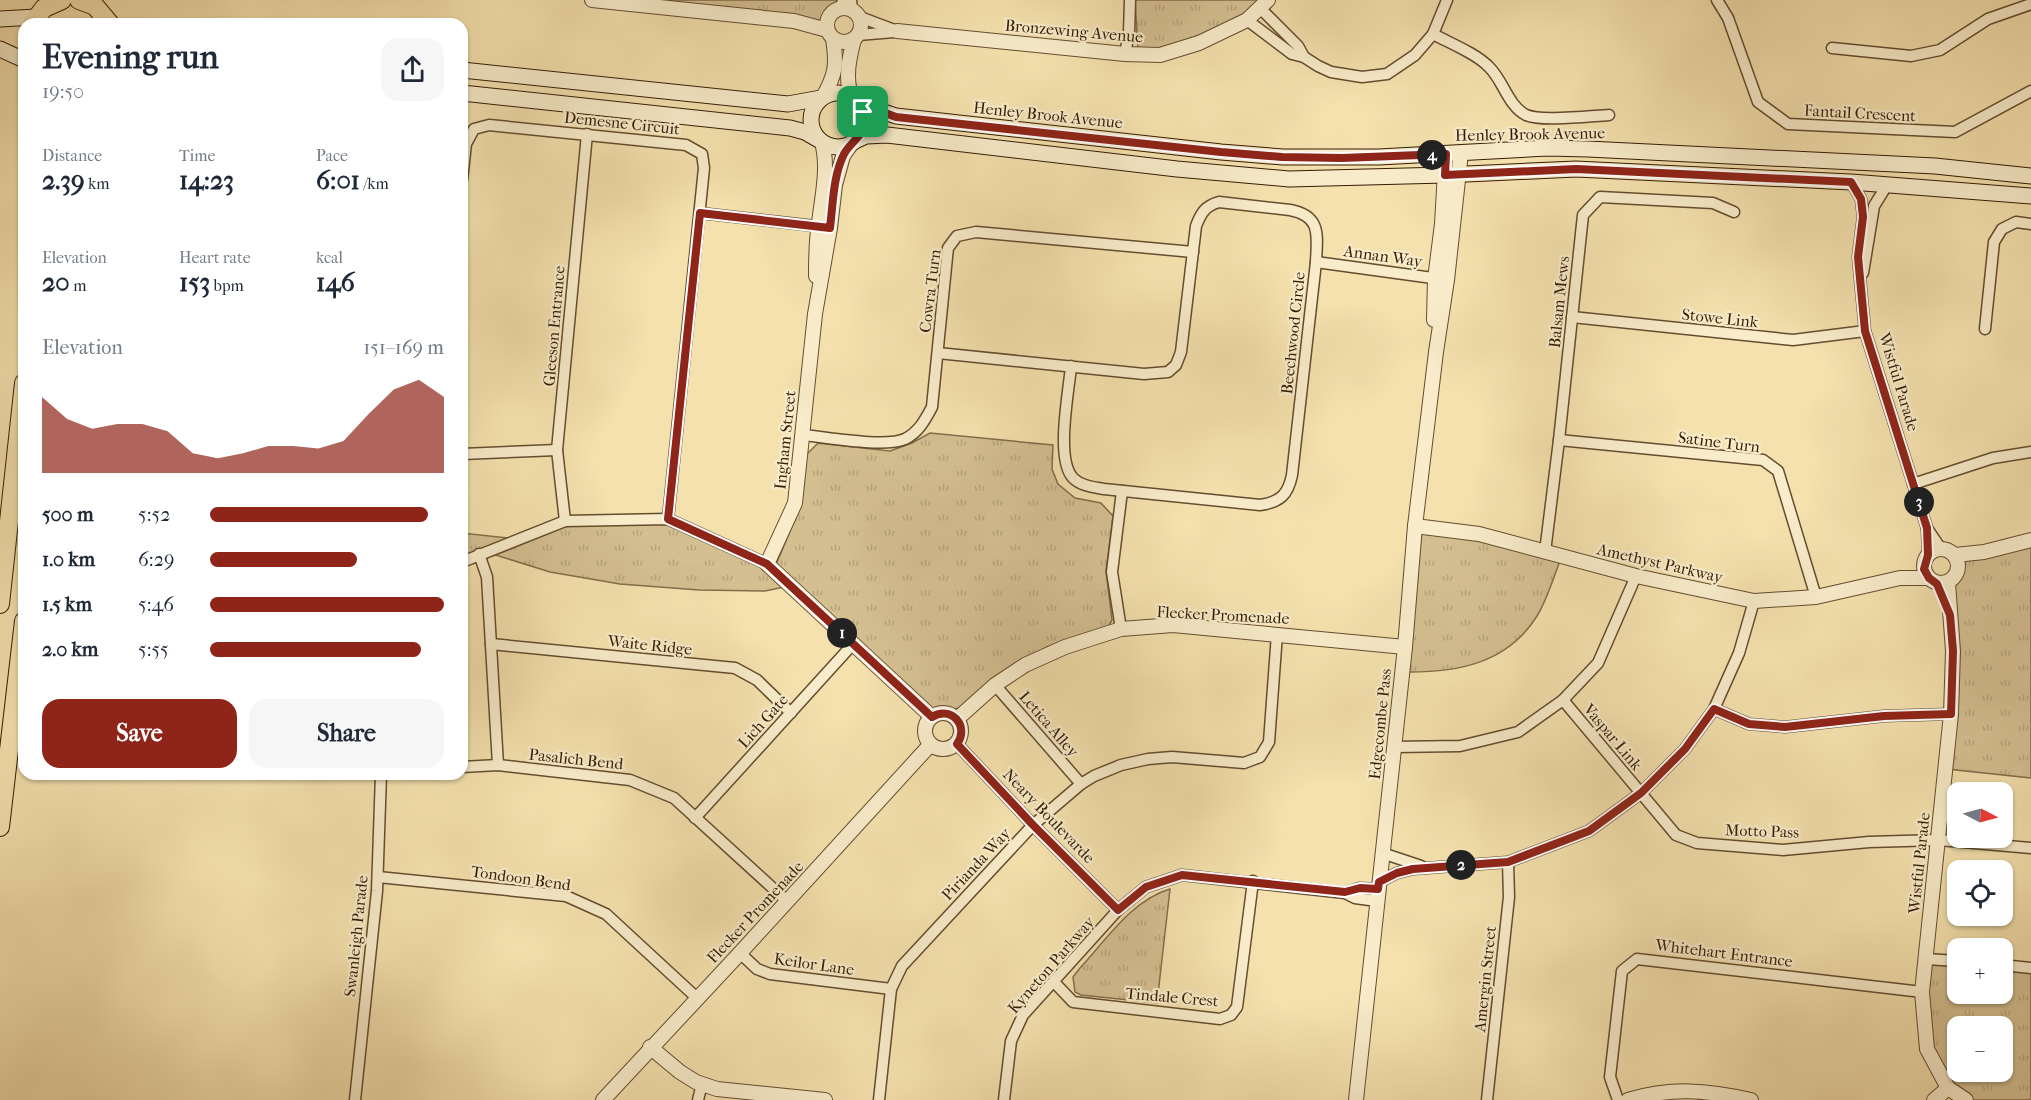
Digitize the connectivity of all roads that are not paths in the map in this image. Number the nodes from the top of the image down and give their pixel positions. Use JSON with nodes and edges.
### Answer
{"nodes":[{"id":1,"x":62,"y":0,"type":"edge"},
{"id":2,"x":591,"y":0,"type":"edge"},
{"id":3,"x":1130,"y":0,"type":"edge"},
{"id":4,"x":1447,"y":0,"type":"edge"},
{"id":5,"x":1717,"y":0,"type":"edge"},
{"id":6,"x":1264,"y":4,"type":"edge"},
{"id":7,"x":2031,"y":4,"type":"edge"},
{"id":8,"x":849,"y":7,"type":"edge"},
{"id":9,"x":40,"y":12,"type":"edge"},
{"id":10,"x":0,"y":19,"type":"edge"},
{"id":11,"x":1248,"y":20,"type":"junction"},
{"id":12,"x":829,"y":29,"type":"junction"},
{"id":13,"x":897,"y":31,"type":"junction"},
{"id":14,"x":1433,"y":34,"type":"junction"},
{"id":15,"x":856,"y":37,"type":"junction"},
{"id":16,"x":1832,"y":48,"type":"dead end"},
{"id":17,"x":0,"y":49,"type":"edge"},
{"id":18,"x":1125,"y":54,"type":"junction"},
{"id":19,"x":18,"y":57,"type":"edge"},
{"id":20,"x":1304,"y":57,"type":"junction"},
{"id":21,"x":468,"y":71,"type":"edge"},
{"id":22,"x":2031,"y":91,"type":"edge"},
{"id":23,"x":468,"y":94,"type":"edge"},
{"id":24,"x":853,"y":97,"type":"junction"},
{"id":25,"x":822,"y":98,"type":"junction"},
{"id":26,"x":1609,"y":115,"type":"dead end"},
{"id":27,"x":587,"y":134,"type":"junction"},
{"id":28,"x":468,"y":140,"type":"edge"},
{"id":29,"x":820,"y":141,"type":"junction"},
{"id":30,"x":854,"y":142,"type":"junction"},
{"id":31,"x":1453,"y":153,"type":"junction"},
{"id":32,"x":1452,"y":175,"type":"junction"},
{"id":33,"x":2031,"y":176,"type":"edge"},
{"id":34,"x":1851,"y":182,"type":"junction"},
{"id":35,"x":1887,"y":185,"type":"junction"},
{"id":36,"x":2031,"y":196,"type":"edge"},
{"id":37,"x":1734,"y":212,"type":"dead end"},
{"id":38,"x":700,"y":213,"type":"junction"},
{"id":39,"x":2031,"y":224,"type":"edge"},
{"id":40,"x":824,"y":227,"type":"junction"},
{"id":41,"x":1193,"y":252,"type":"junction"},
{"id":42,"x":1316,"y":262,"type":"junction"},
{"id":43,"x":1861,"y":279,"type":"junction"},
{"id":44,"x":1441,"y":280,"type":"junction"},
{"id":45,"x":1572,"y":317,"type":"junction"},
{"id":46,"x":1985,"y":329,"type":"dead end"},
{"id":47,"x":1865,"y":331,"type":"junction"},
{"id":48,"x":938,"y":353,"type":"junction"},
{"id":49,"x":1071,"y":366,"type":"junction"},
{"id":50,"x":802,"y":435,"type":"junction"},
{"id":51,"x":18,"y":437,"type":"edge"},
{"id":52,"x":1560,"y":440,"type":"junction"},
{"id":53,"x":557,"y":450,"type":"junction"},
{"id":54,"x":2031,"y":452,"type":"edge"},
{"id":55,"x":468,"y":454,"type":"edge"},
{"id":56,"x":1913,"y":484,"type":"junction"},
{"id":57,"x":1122,"y":491,"type":"junction"},
{"id":58,"x":668,"y":519,"type":"junction"},
{"id":59,"x":565,"y":521,"type":"junction"},
{"id":60,"x":1415,"y":526,"type":"junction"},
{"id":61,"x":1927,"y":528,"type":"junction"},
{"id":62,"x":2031,"y":540,"type":"edge"},
{"id":63,"x":1941,"y":549,"type":"junction"},
{"id":64,"x":1545,"y":552,"type":"junction"},
{"id":65,"x":479,"y":554,"type":"junction"},
{"id":66,"x":468,"y":559,"type":"edge"},
{"id":67,"x":1926,"y":560,"type":"junction"},
{"id":68,"x":1957,"y":560,"type":"junction"},
{"id":69,"x":767,"y":564,"type":"junction"},
{"id":70,"x":1636,"y":576,"type":"junction"},
{"id":71,"x":1900,"y":578,"type":"junction"},
{"id":72,"x":1938,"y":582,"type":"junction"},
{"id":73,"x":1816,"y":597,"type":"junction"},
{"id":74,"x":0,"y":599,"type":"edge"},
{"id":75,"x":1754,"y":600,"type":"junction"},
{"id":76,"x":1121,"y":629,"type":"junction"},
{"id":77,"x":1277,"y":634,"type":"junction"},
{"id":78,"x":491,"y":644,"type":"junction"},
{"id":79,"x":853,"y":644,"type":"junction"},
{"id":80,"x":1405,"y":647,"type":"junction"},
{"id":81,"x":18,"y":677,"type":"edge"},
{"id":82,"x":995,"y":685,"type":"junction"},
{"id":83,"x":1563,"y":700,"type":"junction"},
{"id":84,"x":1714,"y":709,"type":"junction"},
{"id":85,"x":791,"y":713,"type":"junction"},
{"id":86,"x":1951,"y":714,"type":"junction"},
{"id":87,"x":932,"y":717,"type":"junction"},
{"id":88,"x":957,"y":718,"type":"junction"},
{"id":89,"x":930,"y":744,"type":"junction"},
{"id":90,"x":957,"y":744,"type":"junction"},
{"id":91,"x":1394,"y":747,"type":"junction"},
{"id":92,"x":498,"y":765,"type":"junction"},
{"id":93,"x":468,"y":767,"type":"edge"},
{"id":94,"x":381,"y":780,"type":"edge"},
{"id":95,"x":1081,"y":784,"type":"junction"},
{"id":96,"x":1641,"y":793,"type":"junction"},
{"id":97,"x":695,"y":818,"type":"junction"},
{"id":98,"x":1033,"y":825,"type":"junction"},
{"id":99,"x":0,"y":827,"type":"edge"},
{"id":100,"x":1939,"y":840,"type":"junction"},
{"id":101,"x":2031,"y":848,"type":"edge"},
{"id":102,"x":1382,"y":853,"type":"junction"},
{"id":103,"x":1508,"y":862,"type":"junction"},
{"id":104,"x":1430,"y":868,"type":"junction"},
{"id":105,"x":378,"y":877,"type":"junction"},
{"id":106,"x":1252,"y":881,"type":"junction"},
{"id":107,"x":1378,"y":891,"type":"junction"},
{"id":108,"x":788,"y":902,"type":"junction"},
{"id":109,"x":1118,"y":910,"type":"junction"},
{"id":110,"x":740,"y":954,"type":"junction"},
{"id":111,"x":1926,"y":959,"type":"junction"},
{"id":112,"x":1947,"y":960,"type":"edge"},
{"id":113,"x":2013,"y":966,"type":"edge"},
{"id":114,"x":2031,"y":968,"type":"edge"},
{"id":115,"x":1054,"y":982,"type":"junction"},
{"id":116,"x":891,"y":989,"type":"junction"},
{"id":117,"x":1922,"y":992,"type":"junction"},
{"id":118,"x":697,"y":998,"type":"junction"},
{"id":119,"x":650,"y":1047,"type":"junction"},
{"id":120,"x":702,"y":1084,"type":"junction"},
{"id":121,"x":1948,"y":1088,"type":"junction"},
{"id":122,"x":1742,"y":1099,"type":"edge"},
{"id":123,"x":355,"y":1100,"type":"edge"},
{"id":124,"x":603,"y":1100,"type":"edge"},
{"id":125,"x":698,"y":1100,"type":"edge"},
{"id":126,"x":825,"y":1100,"type":"edge"},
{"id":127,"x":879,"y":1100,"type":"edge"},
{"id":128,"x":1004,"y":1100,"type":"edge"},
{"id":129,"x":1356,"y":1100,"type":"edge"},
{"id":130,"x":1486,"y":1100,"type":"edge"},
{"id":131,"x":1618,"y":1100,"type":"edge"},
{"id":132,"x":1628,"y":1100,"type":"edge"},
{"id":133,"x":1934,"y":1100,"type":"edge"},
{"id":134,"x":1966,"y":1100,"type":"edge"}],
"edges":[{"from":1,"to":9,"type":"main road"},
{"from":2,"to":12,"type":"street"},
{"from":3,"to":18,"type":"street"},
{"from":4,"to":14,"type":"street"},
{"from":5,"to":22,"type":"street","name":"Fantail Crescent"},
{"from":6,"to":11,"type":"street","name":"Bronzewing Avenue"},
{"from":6,"to":20,"type":"street"},
{"from":7,"to":16,"type":"street"},
{"from":8,"to":12,"type":"street"},
{"from":8,"to":13,"type":"street","name":"Bronzewing Avenue"},
{"from":8,"to":15,"type":"street"},
{"from":9,"to":10,"type":"main road"},
{"from":11,"to":18,"type":"street","name":"Bronzewing Avenue"},
{"from":11,"to":20,"type":"street"},
{"from":12,"to":15,"type":"street"},
{"from":12,"to":25,"type":"street"},
{"from":13,"to":15,"type":"street","name":"Bronzewing Avenue"},
{"from":13,"to":18,"type":"street","name":"Bronzewing Avenue"},
{"from":14,"to":20,"type":"street"},
{"from":14,"to":26,"type":"street"},
{"from":15,"to":24,"type":"street"},
{"from":17,"to":19,"type":"main road"},
{"from":21,"to":25,"type":"main road"},
{"from":23,"to":29,"type":"main road"},
{"from":24,"to":25,"type":"main road"},
{"from":24,"to":30,"type":"main road"},
{"from":24,"to":31,"type":"main road","name":"Henley Brook Avenue"},
{"from":25,"to":29,"type":"main road"},
{"from":27,"to":28,"type":"street","name":"Demesne Circuit"},
{"from":27,"to":38,"type":"street","name":"Demesne Circuit"},
{"from":27,"to":53,"type":"street","name":"Gleeson Entrance"},
{"from":29,"to":30,"type":"main road"},
{"from":29,"to":40,"type":"street","name":"Ingham Street"},
{"from":30,"to":32,"type":"main road"},
{"from":30,"to":40,"type":"street","name":"Ingham Street"},
{"from":31,"to":32,"type":"street","name":"Edgecombe Pass"},
{"from":31,"to":33,"type":"main road","name":"Henley Brook Avenue"},
{"from":32,"to":34,"type":"main road"},
{"from":32,"to":44,"type":"street","name":"Edgecombe Pass"},
{"from":34,"to":35,"type":"main road"},
{"from":34,"to":43,"type":"street","name":"Wistful Parade"},
{"from":35,"to":36,"type":"main road"},
{"from":35,"to":43,"type":"street","name":"Wistful Parade"},
{"from":37,"to":45,"type":"street","name":"Balsam Mews"},
{"from":38,"to":40,"type":"street"},
{"from":38,"to":58,"type":"street","name":"Demesne Circuit"},
{"from":39,"to":46,"type":"street"},
{"from":40,"to":50,"type":"street","name":"Ingham Street"},
{"from":41,"to":42,"type":"street","name":"Beechwood Circle"},
{"from":41,"to":48,"type":"street","name":"Cowra Turn"},
{"from":41,"to":49,"type":"street","name":"Beechwood Circle"},
{"from":42,"to":44,"type":"street","name":"Annan Way"},
{"from":42,"to":57,"type":"street","name":"Beechwood Circle"},
{"from":43,"to":47,"type":"street","name":"Wistful Parade"},
{"from":44,"to":60,"type":"street","name":"Edgecombe Pass"},
{"from":45,"to":47,"type":"street","name":"Stowe Link"},
{"from":45,"to":52,"type":"street","name":"Balsam Mews"},
{"from":47,"to":56,"type":"street","name":"Wistful Parade"},
{"from":48,"to":49,"type":"street","name":"Beechwood Circle"},
{"from":48,"to":50,"type":"street","name":"Cowra Turn"},
{"from":49,"to":57,"type":"street","name":"Beechwood Circle"},
{"from":50,"to":69,"type":"street","name":"Ingham Street"},
{"from":51,"to":74,"type":"main road"},
{"from":52,"to":64,"type":"street","name":"Balsam Mews"},
{"from":52,"to":73,"type":"street","name":"Satine Turn"},
{"from":53,"to":55,"type":"street"},
{"from":53,"to":59,"type":"street","name":"Gleeson Entrance"},
{"from":54,"to":56,"type":"street"},
{"from":56,"to":61,"type":"street","name":"Wistful Parade"},
{"from":57,"to":76,"type":"street"},
{"from":58,"to":59,"type":"street"},
{"from":58,"to":69,"type":"street"},
{"from":59,"to":65,"type":"street"},
{"from":60,"to":64,"type":"street","name":"Amethyst Parkway"},
{"from":60,"to":80,"type":"street","name":"Edgecombe Pass"},
{"from":61,"to":63,"type":"street","name":"Wistful Parade"},
{"from":61,"to":67,"type":"street","name":"Wistful Parade"},
{"from":62,"to":68,"type":"street"},
{"from":63,"to":67,"type":"street"},
{"from":63,"to":68,"type":"street"},
{"from":64,"to":70,"type":"street","name":"Amethyst Parkway"},
{"from":65,"to":66,"type":"street"},
{"from":65,"to":78,"type":"street"},
{"from":67,"to":71,"type":"street","name":"Amethyst Parkway"},
{"from":67,"to":72,"type":"street"},
{"from":68,"to":72,"type":"street"},
{"from":69,"to":79,"type":"street"},
{"from":70,"to":75,"type":"street","name":"Amethyst Parkway"},
{"from":70,"to":83,"type":"street"},
{"from":71,"to":72,"type":"street","name":"Amethyst Parkway"},
{"from":71,"to":73,"type":"street","name":"Amethyst Parkway"},
{"from":72,"to":86,"type":"street","name":"Wistful Parade"},
{"from":73,"to":75,"type":"street","name":"Amethyst Parkway"},
{"from":75,"to":84,"type":"street"},
{"from":76,"to":77,"type":"street","name":"Flecker Promenade"},
{"from":76,"to":82,"type":"street","name":"Flecker Promenade"},
{"from":77,"to":80,"type":"street","name":"Flecker Promenade"},
{"from":77,"to":95,"type":"street","name":"Pirianda Way"},
{"from":78,"to":85,"type":"street","name":"Waite Ridge"},
{"from":78,"to":92,"type":"street"},
{"from":79,"to":85,"type":"street","name":"Lich Gate"},
{"from":79,"to":87,"type":"street"},
{"from":80,"to":91,"type":"street","name":"Edgecombe Pass"},
{"from":81,"to":99,"type":"main road"},
{"from":82,"to":88,"type":"street","name":"Flecker Promenade"},
{"from":82,"to":95,"type":"street","name":"Letica Alley"},
{"from":83,"to":91,"type":"street"},
{"from":83,"to":96,"type":"street","name":"Vaspar Link"},
{"from":84,"to":86,"type":"street"},
{"from":84,"to":96,"type":"street"},
{"from":85,"to":97,"type":"street","name":"Lich Gate"},
{"from":86,"to":100,"type":"street","name":"Wistful Parade"},
{"from":87,"to":88,"type":"street"},
{"from":87,"to":89,"type":"street"},
{"from":88,"to":90,"type":"street"},
{"from":89,"to":90,"type":"street"},
{"from":89,"to":108,"type":"street","name":"Flecker Promenade"},
{"from":90,"to":98,"type":"street","name":"Neary Boulevarde"},
{"from":91,"to":102,"type":"street","name":"Edgecombe Pass"},
{"from":92,"to":93,"type":"street","name":"Pasalich Bend"},
{"from":92,"to":97,"type":"street","name":"Pasalich Bend"},
{"from":94,"to":105,"type":"street","name":"Swanleigh Parade"},
{"from":95,"to":98,"type":"street","name":"Pirianda Way"},
{"from":96,"to":100,"type":"street","name":"Motto Pass"},
{"from":96,"to":103,"type":"street"},
{"from":97,"to":108,"type":"street","name":"Pasalich Bend"},
{"from":98,"to":109,"type":"street","name":"Neary Boulevarde"},
{"from":98,"to":116,"type":"street","name":"Pirianda Way"},
{"from":100,"to":101,"type":"street","name":"Motto Pass"},
{"from":100,"to":111,"type":"street","name":"Wistful Parade"},
{"from":102,"to":104,"type":"street"},
{"from":102,"to":107,"type":"street","name":"Edgecombe Pass"},
{"from":103,"to":104,"type":"street"},
{"from":103,"to":130,"type":"street","name":"Amergin Street"},
{"from":104,"to":107,"type":"street"},
{"from":105,"to":118,"type":"street","name":"Tondoon Bend"},
{"from":105,"to":123,"type":"street","name":"Swanleigh Parade"},
{"from":106,"to":107,"type":"street","name":"Kyneton Parkway"},
{"from":106,"to":109,"type":"street","name":"Kyneton Parkway"},
{"from":106,"to":115,"type":"street","name":"Tindale Crest"},
{"from":107,"to":129,"type":"street","name":"Edgecombe Pass"},
{"from":108,"to":110,"type":"street","name":"Flecker Promenade"},
{"from":109,"to":115,"type":"street","name":"Kyneton Parkway"},
{"from":110,"to":116,"type":"street","name":"Keilor Lane"},
{"from":110,"to":118,"type":"street","name":"Flecker Promenade"},
{"from":111,"to":112,"type":"street"},
{"from":111,"to":117,"type":"street","name":"Wistful Parade"},
{"from":113,"to":114,"type":"street"},
{"from":115,"to":128,"type":"street","name":"Kyneton Parkway"},
{"from":116,"to":127,"type":"street","name":"Pirianda Way"},
{"from":117,"to":121,"type":"street","name":"Wistful Parade"},
{"from":117,"to":131,"type":"street","name":"Whitehart Entrance"},
{"from":118,"to":119,"type":"street","name":"Flecker Promenade"},
{"from":119,"to":120,"type":"street"},
{"from":119,"to":124,"type":"street","name":"Flecker Promenade"},
{"from":120,"to":125,"type":"street"},
{"from":120,"to":126,"type":"street"},
{"from":121,"to":133,"type":"street"},
{"from":121,"to":134,"type":"street","name":"Wistful Parade"},
{"from":122,"to":132,"type":"street"}]}
